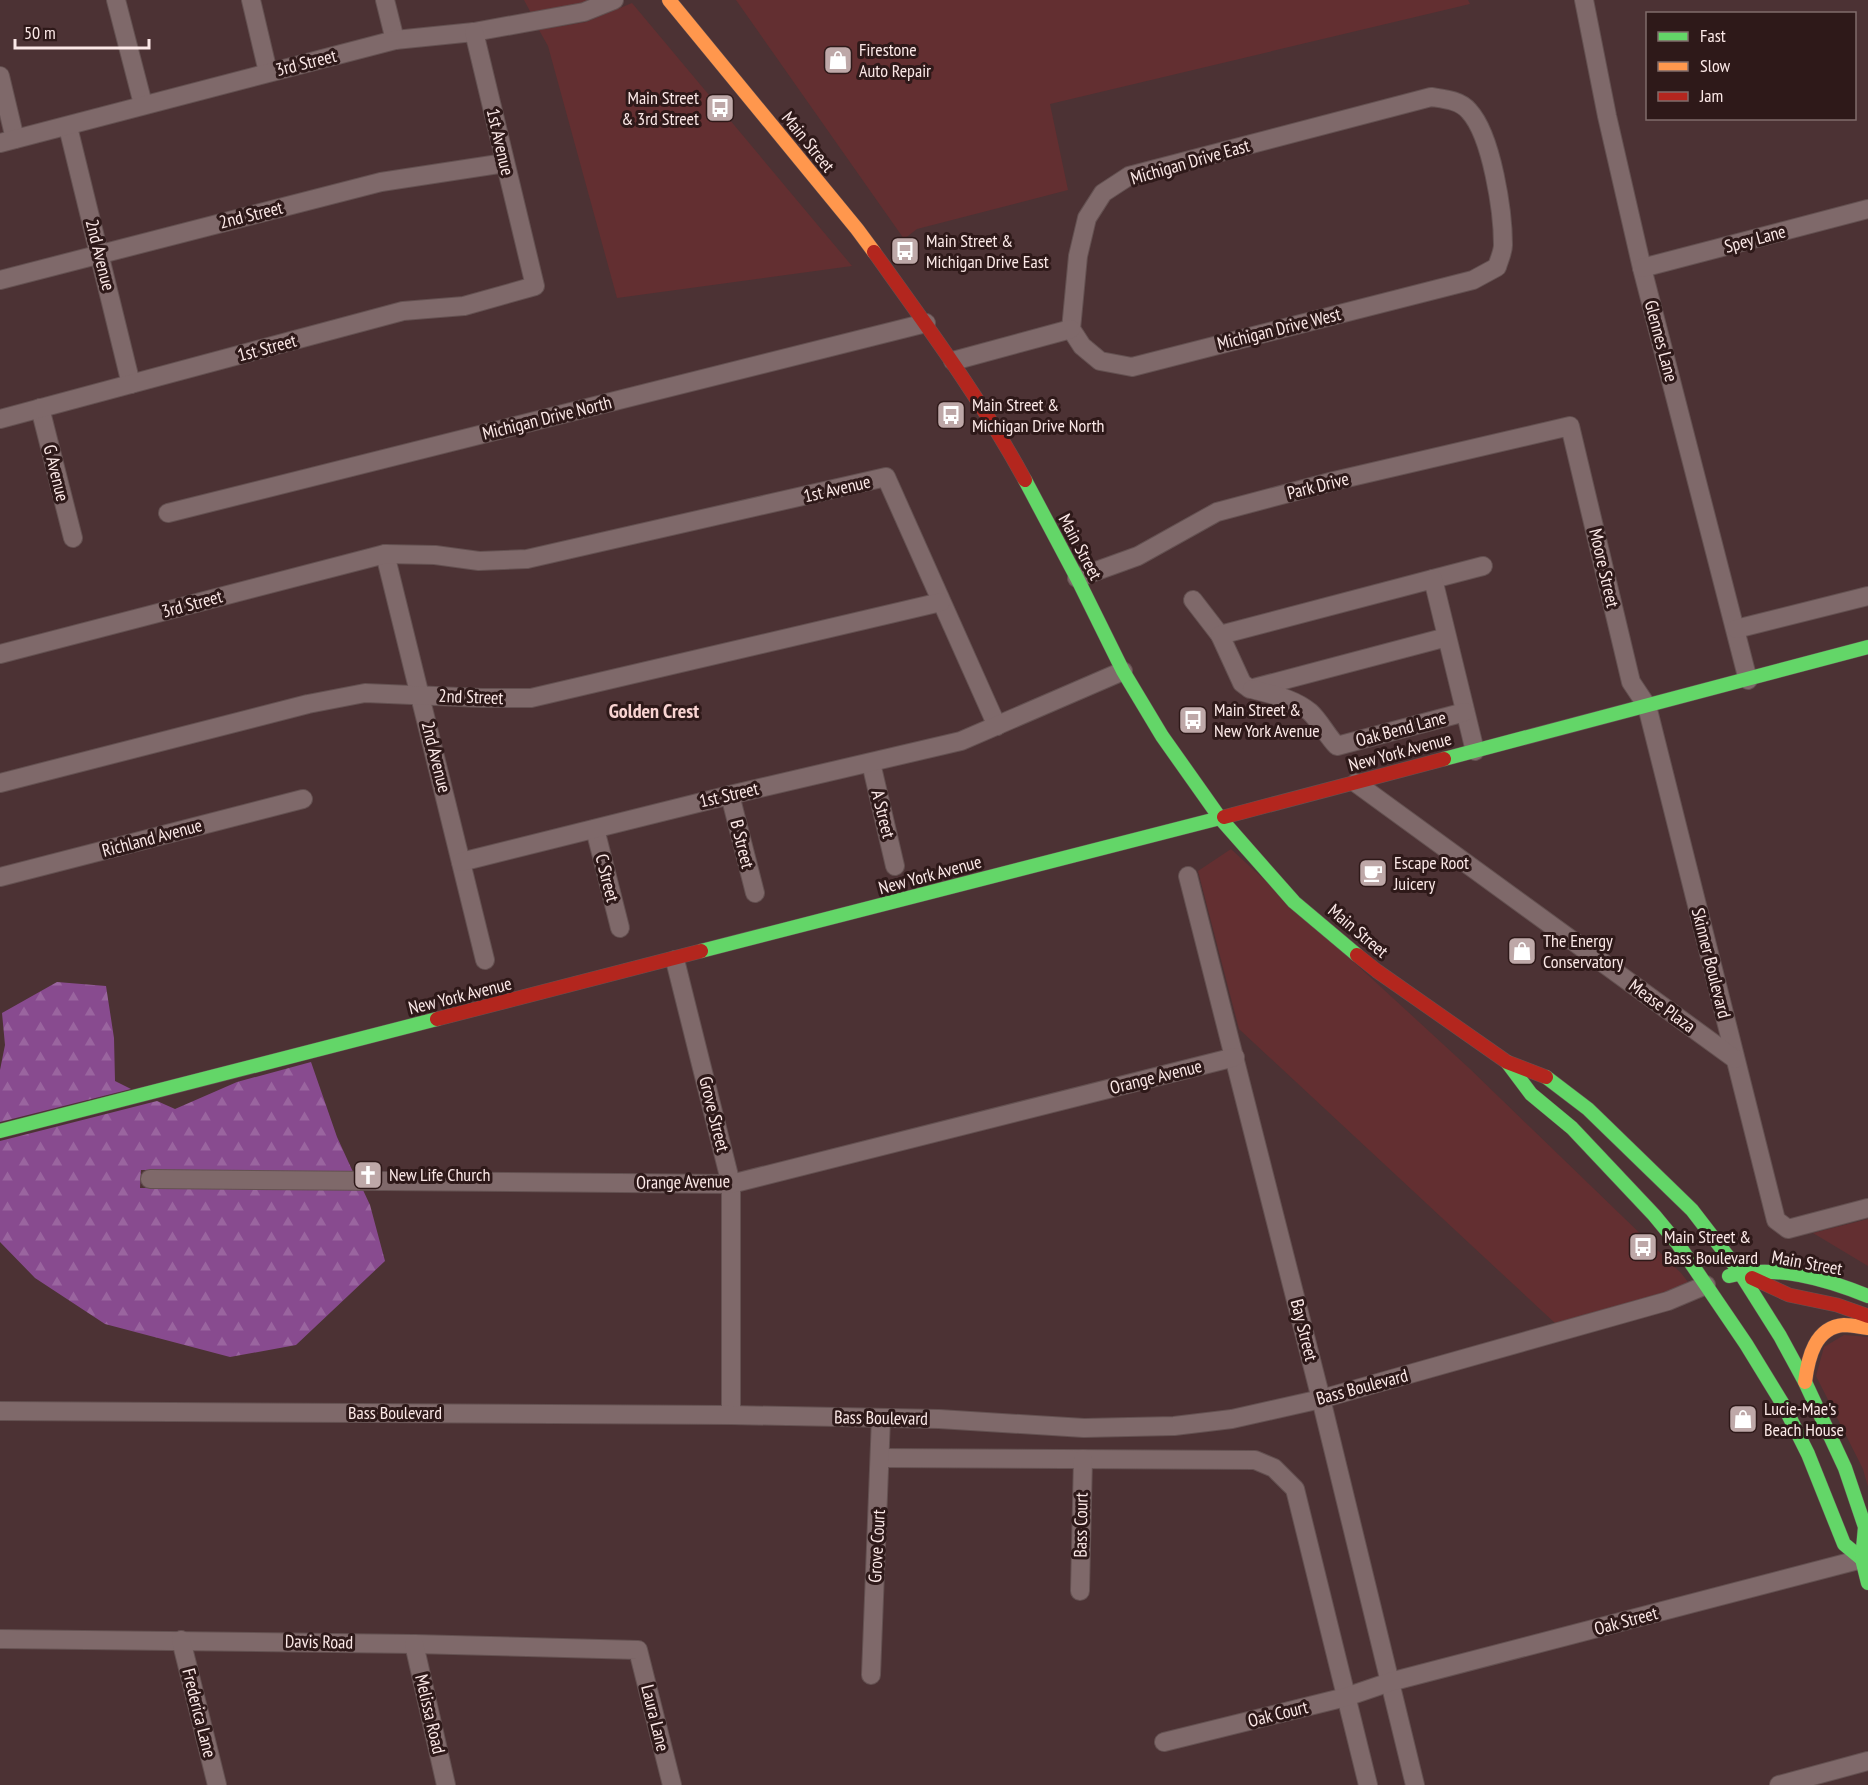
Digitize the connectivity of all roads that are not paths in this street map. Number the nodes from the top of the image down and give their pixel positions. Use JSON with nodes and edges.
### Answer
{"nodes":[{"id":1,"x":116,"y":0,"type":"edge"},
{"id":2,"x":251,"y":0,"type":"edge"},
{"id":3,"x":385,"y":0,"type":"edge"},
{"id":4,"x":614,"y":0,"type":"edge"},
{"id":5,"x":669,"y":0,"type":"edge"},
{"id":6,"x":1584,"y":0,"type":"edge"},
{"id":7,"x":474,"y":32,"type":"junction"},
{"id":8,"x":395,"y":40,"type":"junction"},
{"id":9,"x":268,"y":72,"type":"junction"},
{"id":10,"x":0,"y":76,"type":"edge"},
{"id":11,"x":1431,"y":97,"type":"joint"},
{"id":12,"x":143,"y":104,"type":"junction"},
{"id":13,"x":68,"y":127,"type":"junction"},
{"id":14,"x":8,"y":141,"type":"edge"},
{"id":15,"x":505,"y":163,"type":"junction"},
{"id":16,"x":1868,"y":209,"type":"edge"},
{"id":17,"x":100,"y":254,"type":"junction"},
{"id":18,"x":1642,"y":268,"type":"junction"},
{"id":19,"x":0,"y":280,"type":"edge"},
{"id":20,"x":536,"y":286,"type":"joint"},
{"id":21,"x":926,"y":323,"type":"junction"},
{"id":22,"x":1071,"y":329,"type":"junction"},
{"id":23,"x":953,"y":361,"type":"junction"},
{"id":24,"x":131,"y":384,"type":"junction"},
{"id":25,"x":40,"y":408,"type":"junction"},
{"id":26,"x":0,"y":419,"type":"edge"},
{"id":27,"x":1570,"y":426,"type":"joint"},
{"id":28,"x":168,"y":513,"type":"dead end"},
{"id":29,"x":73,"y":538,"type":"dead end"},
{"id":30,"x":385,"y":554,"type":"junction"},
{"id":31,"x":1483,"y":566,"type":"dead end"},
{"id":32,"x":1077,"y":578,"type":"junction"},
{"id":33,"x":1433,"y":579,"type":"junction"},
{"id":34,"x":1868,"y":596,"type":"edge"},
{"id":35,"x":1193,"y":600,"type":"dead end"},
{"id":36,"x":941,"y":602,"type":"junction"},
{"id":37,"x":1736,"y":629,"type":"junction"},
{"id":38,"x":1220,"y":635,"type":"junction"},
{"id":39,"x":1447,"y":637,"type":"junction"},
{"id":40,"x":1868,"y":647,"type":"edge"},
{"id":41,"x":0,"y":654,"type":"edge"},
{"id":42,"x":1122,"y":671,"type":"junction"},
{"id":43,"x":1748,"y":680,"type":"junction"},
{"id":44,"x":1250,"y":689,"type":"junction"},
{"id":45,"x":421,"y":695,"type":"junction"},
{"id":46,"x":1647,"y":706,"type":"junction"},
{"id":47,"x":1465,"y":712,"type":"junction"},
{"id":48,"x":996,"y":726,"type":"junction"},
{"id":49,"x":1474,"y":751,"type":"junction"},
{"id":50,"x":871,"y":763,"type":"junction"},
{"id":51,"x":0,"y":783,"type":"edge"},
{"id":52,"x":1356,"y":783,"type":"junction"},
{"id":53,"x":730,"y":795,"type":"junction"},
{"id":54,"x":303,"y":799,"type":"dead end"},
{"id":55,"x":1220,"y":818,"type":"junction"},
{"id":56,"x":595,"y":829,"type":"junction"},
{"id":57,"x":461,"y":862,"type":"junction"},
{"id":58,"x":896,"y":866,"type":"dead end"},
{"id":59,"x":1188,"y":876,"type":"dead end"},
{"id":60,"x":0,"y":877,"type":"edge"},
{"id":61,"x":755,"y":893,"type":"dead end"},
{"id":62,"x":620,"y":928,"type":"dead end"},
{"id":63,"x":485,"y":960,"type":"dead end"},
{"id":64,"x":675,"y":960,"type":"junction"},
{"id":65,"x":1235,"y":1057,"type":"junction"},
{"id":66,"x":1735,"y":1059,"type":"junction"},
{"id":67,"x":1507,"y":1062,"type":"junction"},
{"id":68,"x":0,"y":1131,"type":"edge"},
{"id":69,"x":150,"y":1179,"type":"dead end"},
{"id":70,"x":731,"y":1184,"type":"junction"},
{"id":71,"x":1868,"y":1208,"type":"edge"},
{"id":72,"x":1739,"y":1271,"type":"junction"},
{"id":73,"x":1706,"y":1285,"type":"junction"},
{"id":74,"x":1868,"y":1296,"type":"edge"},
{"id":75,"x":1868,"y":1316,"type":"edge"},
{"id":76,"x":1868,"y":1328,"type":"edge"},
{"id":77,"x":1805,"y":1382,"type":"junction"},
{"id":78,"x":1321,"y":1399,"type":"junction"},
{"id":79,"x":0,"y":1411,"type":"edge"},
{"id":80,"x":731,"y":1414,"type":"junction"},
{"id":81,"x":881,"y":1418,"type":"junction"},
{"id":82,"x":881,"y":1458,"type":"junction"},
{"id":83,"x":1083,"y":1459,"type":"junction"},
{"id":84,"x":1862,"y":1559,"type":"junction"},
{"id":85,"x":1868,"y":1583,"type":"edge"},
{"id":86,"x":1080,"y":1591,"type":"dead end"},
{"id":87,"x":0,"y":1639,"type":"edge"},
{"id":88,"x":181,"y":1640,"type":"junction"},
{"id":89,"x":414,"y":1644,"type":"junction"},
{"id":90,"x":638,"y":1650,"type":"joint"},
{"id":91,"x":871,"y":1675,"type":"dead end"},
{"id":92,"x":1390,"y":1682,"type":"junction"},
{"id":93,"x":1346,"y":1697,"type":"junction"},
{"id":94,"x":1164,"y":1742,"type":"dead end"},
{"id":95,"x":1868,"y":1761,"type":"edge"},
{"id":96,"x":217,"y":1785,"type":"edge"},
{"id":97,"x":447,"y":1785,"type":"edge"},
{"id":98,"x":672,"y":1785,"type":"edge"},
{"id":99,"x":1368,"y":1785,"type":"edge"},
{"id":100,"x":1415,"y":1785,"type":"edge"},
{"id":101,"x":1779,"y":1785,"type":"edge"}],
"edges":[{"from":1,"to":12,"type":"street"},
{"from":2,"to":9,"type":"street"},
{"from":3,"to":8,"type":"street"},
{"from":4,"to":7,"type":"street","name":"3rd Street"},
{"from":5,"to":21,"type":"main road","name":"Main Street"},
{"from":6,"to":18,"type":"street","name":"Glennes Lane"},
{"from":7,"to":8,"type":"street","name":"3rd Street"},
{"from":7,"to":15,"type":"street","name":"1st Avenue"},
{"from":8,"to":9,"type":"street","name":"3rd Street"},
{"from":9,"to":12,"type":"street","name":"3rd Street"},
{"from":10,"to":14,"type":"street"},
{"from":11,"to":22,"type":"street","name":"Michigan Drive East"},
{"from":11,"to":22,"type":"street","name":"Michigan Drive West"},
{"from":12,"to":13,"type":"street","name":"3rd Street"},
{"from":13,"to":14,"type":"street","name":"3rd Street"},
{"from":13,"to":17,"type":"street","name":"2nd Avenue"},
{"from":15,"to":17,"type":"street","name":"2nd Street"},
{"from":15,"to":20,"type":"street","name":"1st Avenue"},
{"from":16,"to":18,"type":"street","name":"Spey Lane"},
{"from":17,"to":19,"type":"street","name":"2nd Street"},
{"from":17,"to":24,"type":"street","name":"2nd Avenue"},
{"from":18,"to":37,"type":"street","name":"Glennes Lane"},
{"from":20,"to":24,"type":"street","name":"1st Street"},
{"from":21,"to":23,"type":"main road","name":"Main Street"},
{"from":21,"to":28,"type":"street","name":"Michigan Drive North"},
{"from":22,"to":23,"type":"street"},
{"from":23,"to":32,"type":"main road","name":"Main Street"},
{"from":24,"to":25,"type":"street","name":"1st Street"},
{"from":25,"to":26,"type":"street","name":"1st Street"},
{"from":25,"to":29,"type":"street","name":"G Avenue"},
{"from":27,"to":32,"type":"street","name":"Park Drive"},
{"from":27,"to":46,"type":"street","name":"Moore Street"},
{"from":30,"to":36,"type":"street","name":"1st Avenue"},
{"from":30,"to":41,"type":"street","name":"3rd Street"},
{"from":30,"to":45,"type":"street","name":"2nd Avenue"},
{"from":31,"to":33,"type":"street"},
{"from":32,"to":42,"type":"main road","name":"Main Street"},
{"from":33,"to":38,"type":"street"},
{"from":33,"to":39,"type":"street","name":"Oak Bend Lane"},
{"from":34,"to":37,"type":"street"},
{"from":35,"to":38,"type":"street"},
{"from":36,"to":45,"type":"street","name":"2nd Street"},
{"from":36,"to":48,"type":"street","name":"1st Avenue"},
{"from":37,"to":43,"type":"street","name":"Glennes Lane"},
{"from":38,"to":44,"type":"street"},
{"from":39,"to":44,"type":"street"},
{"from":39,"to":47,"type":"street","name":"Oak Bend Lane"},
{"from":40,"to":43,"type":"main road","name":"New York Avenue"},
{"from":42,"to":48,"type":"street"},
{"from":42,"to":55,"type":"main road","name":"Main Street"},
{"from":43,"to":46,"type":"main road","name":"New York Avenue"},
{"from":44,"to":47,"type":"street","name":"Oak Bend Lane"},
{"from":45,"to":51,"type":"street","name":"2nd Street"},
{"from":45,"to":57,"type":"street","name":"2nd Avenue"},
{"from":46,"to":49,"type":"main road","name":"New York Avenue"},
{"from":46,"to":66,"type":"street","name":"Skinner Boulevard"},
{"from":47,"to":49,"type":"street","name":"Oak Bend Lane"},
{"from":48,"to":50,"type":"street","name":"1st Street"},
{"from":49,"to":52,"type":"main road","name":"New York Avenue"},
{"from":50,"to":53,"type":"street","name":"1st Street"},
{"from":50,"to":58,"type":"street","name":"A Street"},
{"from":52,"to":55,"type":"main road","name":"New York Avenue"},
{"from":52,"to":66,"type":"street","name":"Mease Plaza"},
{"from":53,"to":56,"type":"street","name":"1st Street"},
{"from":53,"to":61,"type":"street","name":"B Street"},
{"from":54,"to":60,"type":"street","name":"Richland Avenue"},
{"from":55,"to":64,"type":"main road","name":"New York Avenue"},
{"from":55,"to":67,"type":"main road","name":"Main Street"},
{"from":56,"to":57,"type":"street","name":"1st Street"},
{"from":56,"to":62,"type":"street","name":"C Street"},
{"from":57,"to":63,"type":"street","name":"2nd Avenue"},
{"from":59,"to":65,"type":"street","name":"Bay Street"},
{"from":64,"to":68,"type":"main road","name":"New York Avenue"},
{"from":64,"to":70,"type":"street","name":"Grove Street"},
{"from":65,"to":70,"type":"street","name":"Orange Avenue"},
{"from":65,"to":78,"type":"street","name":"Bay Street"},
{"from":66,"to":71,"type":"street","name":"Skinner Boulevard"},
{"from":67,"to":72,"type":"main road","name":"Main Street"},
{"from":67,"to":73,"type":"main road","name":"Main Street"},
{"from":69,"to":70,"type":"street","name":"Orange Avenue"},
{"from":70,"to":80,"type":"street","name":"Grove Street"},
{"from":72,"to":73,"type":"main road","name":"Bass Boulevard"},
{"from":72,"to":74,"type":"main road","name":"Main Street"},
{"from":72,"to":75,"type":"main road","name":"Main Street"},
{"from":72,"to":77,"type":"main road"},
{"from":73,"to":78,"type":"street","name":"Bass Boulevard"},
{"from":73,"to":84,"type":"main road"},
{"from":76,"to":77,"type":"main road"},
{"from":77,"to":84,"type":"main road"},
{"from":78,"to":81,"type":"street","name":"Bass Boulevard"},
{"from":78,"to":92,"type":"street","name":"Bay Street"},
{"from":79,"to":80,"type":"street","name":"Bass Boulevard"},
{"from":80,"to":81,"type":"street","name":"Bass Boulevard"},
{"from":81,"to":82,"type":"street","name":"Grove Court"},
{"from":82,"to":83,"type":"street"},
{"from":82,"to":91,"type":"street","name":"Grove Court"},
{"from":83,"to":86,"type":"street","name":"Bass Court"},
{"from":83,"to":93,"type":"street"},
{"from":84,"to":85,"type":"main road"},
{"from":84,"to":92,"type":"street","name":"Oak Street"},
{"from":87,"to":88,"type":"street","name":"Davis Road"},
{"from":88,"to":89,"type":"street","name":"Davis Road"},
{"from":88,"to":96,"type":"street","name":"Frederica Lane"},
{"from":89,"to":90,"type":"street","name":"Davis Road"},
{"from":89,"to":97,"type":"street","name":"Melissa Road"},
{"from":90,"to":98,"type":"street","name":"Laura Lane"},
{"from":92,"to":93,"type":"street","name":"Oak Court"},
{"from":92,"to":100,"type":"street","name":"Bay Street"},
{"from":93,"to":94,"type":"street","name":"Oak Court"},
{"from":93,"to":99,"type":"street"},
{"from":95,"to":101,"type":"street"}]}
